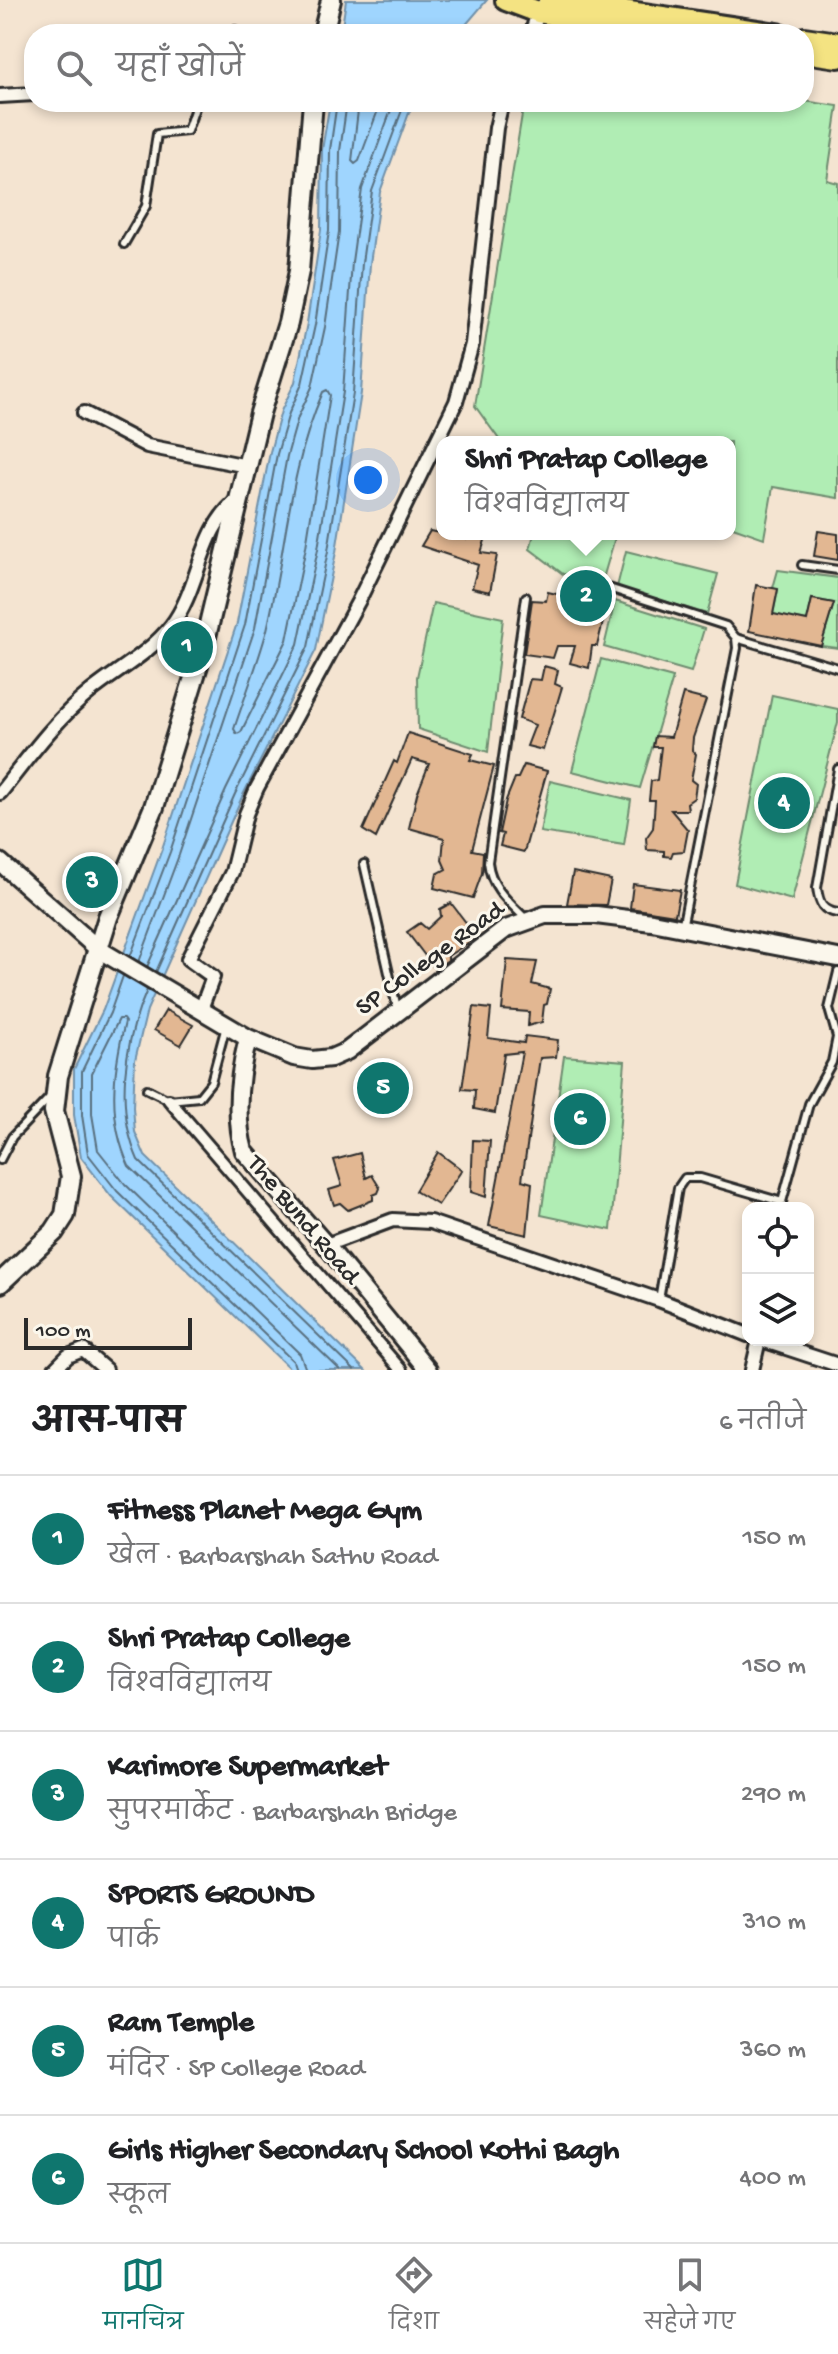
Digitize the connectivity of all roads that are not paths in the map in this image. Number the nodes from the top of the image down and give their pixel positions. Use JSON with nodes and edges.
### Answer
{"nodes":[{"id":1,"x":331,"y":0,"type":"edge"},
{"id":2,"x":506,"y":0,"type":"edge"},
{"id":3,"x":548,"y":3,"type":"edge"},
{"id":4,"x":325,"y":24,"type":"edge"},
{"id":5,"x":536,"y":24,"type":"edge"},
{"id":6,"x":638,"y":24,"type":"edge"},
{"id":7,"x":704,"y":24,"type":"edge"},
{"id":8,"x":814,"y":39,"type":"edge"},
{"id":9,"x":838,"y":43,"type":"edge"},
{"id":10,"x":814,"y":53,"type":"edge"},
{"id":11,"x":838,"y":57,"type":"edge"},
{"id":12,"x":24,"y":95,"type":"edge"},
{"id":13,"x":0,"y":96,"type":"edge"},
{"id":14,"x":194,"y":112,"type":"edge"},
{"id":15,"x":312,"y":112,"type":"edge"},
{"id":16,"x":500,"y":112,"type":"edge"},
{"id":17,"x":124,"y":244,"type":"dead end"},
{"id":18,"x":84,"y":413,"type":"dead end"},
{"id":19,"x":439,"y":436,"type":"edge"},
{"id":20,"x":436,"y":443,"type":"edge"},
{"id":21,"x":247,"y":466,"type":"junction"},
{"id":22,"x":240,"y":498,"type":"junction"},
{"id":23,"x":802,"y":565,"type":"dead end"},
{"id":24,"x":838,"y":570,"type":"edge"},
{"id":25,"x":584,"y":580,"type":"dead end"},
{"id":26,"x":526,"y":597,"type":"dead end"},
{"id":27,"x":736,"y":638,"type":"junction"},
{"id":28,"x":838,"y":668,"type":"edge"},
{"id":29,"x":838,"y":769,"type":"edge"},
{"id":30,"x":0,"y":793,"type":"edge"},
{"id":31,"x":0,"y":862,"type":"edge"},
{"id":32,"x":364,"y":864,"type":"dead end"},
{"id":33,"x":838,"y":913,"type":"edge"},
{"id":34,"x":527,"y":920,"type":"junction"},
{"id":35,"x":682,"y":929,"type":"junction"},
{"id":36,"x":104,"y":952,"type":"junction"},
{"id":37,"x":838,"y":958,"type":"edge"},
{"id":38,"x":838,"y":972,"type":"edge"},
{"id":39,"x":201,"y":1009,"type":"junction"},
{"id":40,"x":398,"y":1012,"type":"junction"},
{"id":41,"x":226,"y":1026,"type":"junction"},
{"id":42,"x":248,"y":1038,"type":"junction"},
{"id":43,"x":147,"y":1089,"type":"dead end"},
{"id":44,"x":56,"y":1090,"type":"junction"},
{"id":45,"x":169,"y":1100,"type":"junction"},
{"id":46,"x":0,"y":1157,"type":"edge"},
{"id":47,"x":326,"y":1245,"type":"junction"},
{"id":48,"x":0,"y":1283,"type":"edge"},
{"id":49,"x":659,"y":1300,"type":"junction"},
{"id":50,"x":742,"y":1333,"type":"edge"},
{"id":51,"x":758,"y":1346,"type":"edge"},
{"id":52,"x":779,"y":1346,"type":"edge"},
{"id":53,"x":838,"y":1365,"type":"edge"},
{"id":54,"x":54,"y":1370,"type":"edge"},
{"id":55,"x":106,"y":1370,"type":"edge"},
{"id":56,"x":401,"y":1370,"type":"edge"},
{"id":57,"x":428,"y":1370,"type":"edge"},
{"id":58,"x":752,"y":1370,"type":"edge"}],
"edges":[{"from":1,"to":4,"type":"main road"},
{"from":2,"to":3,"type":"main road"},
{"from":3,"to":5,"type":"street"},
{"from":3,"to":6,"type":"main road"},
{"from":3,"to":7,"type":"main road"},
{"from":8,"to":9,"type":"main road"},
{"from":10,"to":11,"type":"main road"},
{"from":12,"to":13,"type":"street"},
{"from":14,"to":17,"type":"lane"},
{"from":15,"to":21,"type":"main road"},
{"from":16,"to":19,"type":"street"},
{"from":18,"to":21,"type":"street"},
{"from":20,"to":39,"type":"street"},
{"from":21,"to":22,"type":"main road"},
{"from":22,"to":30,"type":"street"},
{"from":22,"to":36,"type":"main road"},
{"from":23,"to":24,"type":"lane"},
{"from":25,"to":27,"type":"lane"},
{"from":26,"to":34,"type":"lane"},
{"from":27,"to":28,"type":"lane"},
{"from":27,"to":35,"type":"lane"},
{"from":29,"to":33,"type":"lane"},
{"from":31,"to":36,"type":"street","name":"SP College Road"},
{"from":32,"to":40,"type":"lane"},
{"from":34,"to":35,"type":"street","name":"SP College Road"},
{"from":34,"to":40,"type":"street","name":"SP College Road"},
{"from":35,"to":37,"type":"street","name":"SP College Road"},
{"from":36,"to":39,"type":"street","name":"SP College Road"},
{"from":36,"to":44,"type":"main road"},
{"from":38,"to":49,"type":"lane"},
{"from":39,"to":41,"type":"street","name":"SP College Road"},
{"from":40,"to":42,"type":"street","name":"SP College Road"},
{"from":41,"to":42,"type":"street","name":"SP College Road"},
{"from":41,"to":45,"type":"lane"},
{"from":42,"to":47,"type":"street"},
{"from":43,"to":45,"type":"lane"},
{"from":44,"to":46,"type":"lane"},
{"from":44,"to":48,"type":"main road"},
{"from":45,"to":56,"type":"street","name":"The Bund Road"},
{"from":47,"to":49,"type":"street"},
{"from":47,"to":57,"type":"street"},
{"from":49,"to":50,"type":"street"},
{"from":51,"to":58,"type":"street"},
{"from":52,"to":53,"type":"street"},
{"from":54,"to":55,"type":"street"}]}
